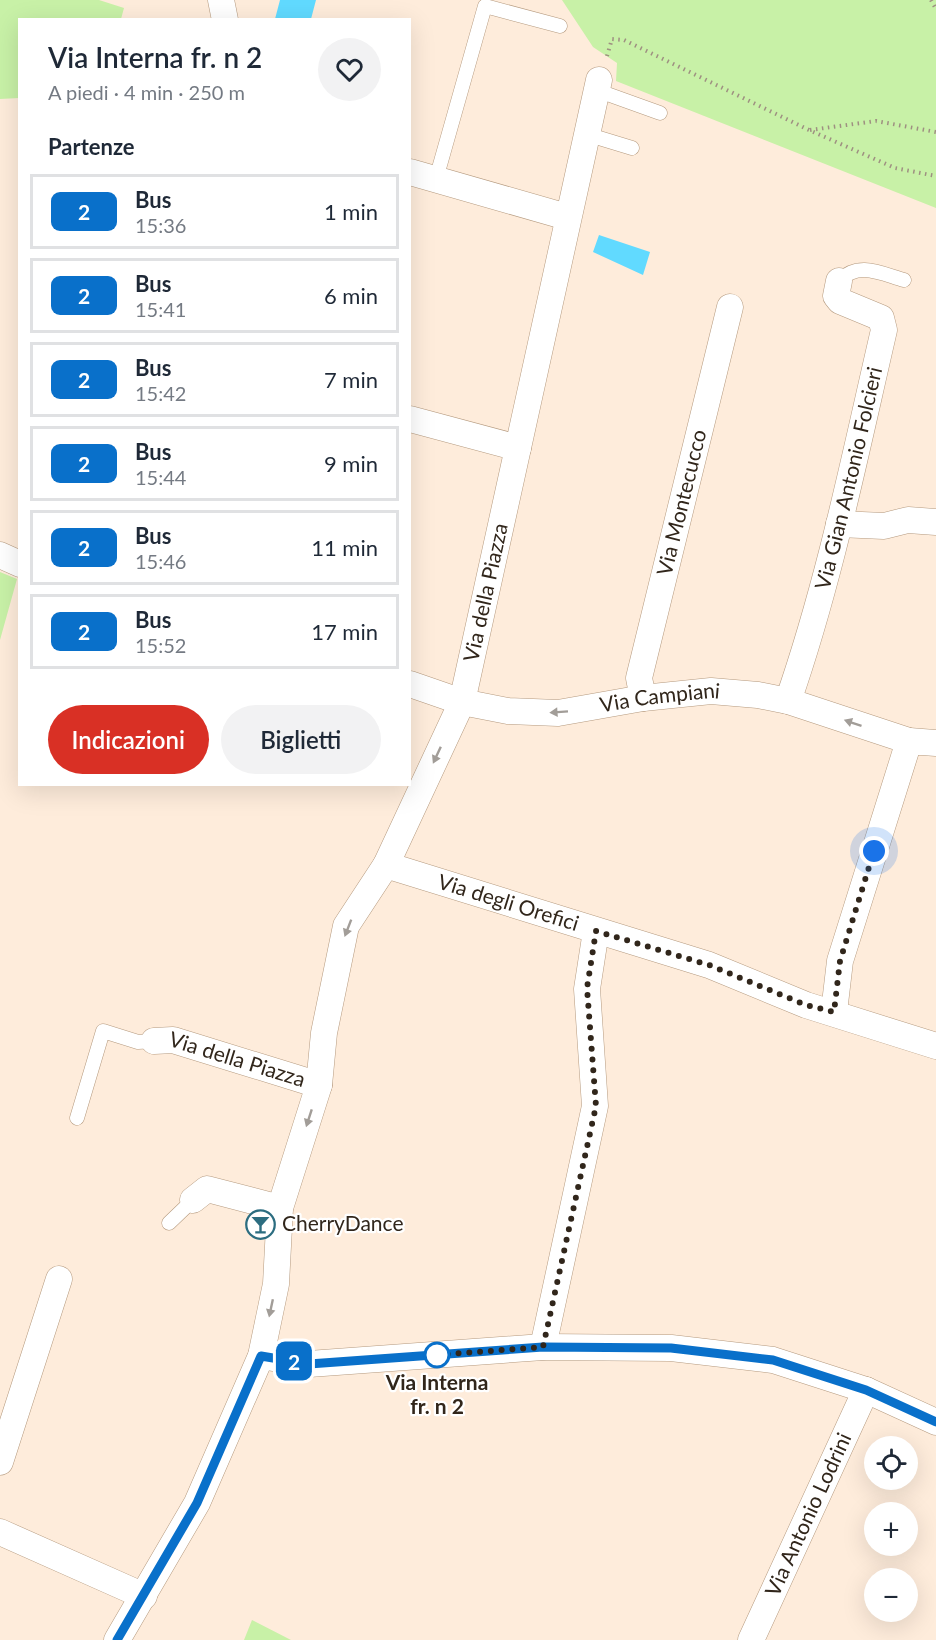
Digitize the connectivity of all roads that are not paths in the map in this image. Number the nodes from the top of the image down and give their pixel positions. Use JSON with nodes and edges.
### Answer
{"nodes":[{"id":1,"x":221,"y":0,"type":"edge"},
{"id":2,"x":225,"y":18,"type":"edge"},
{"id":3,"x":560,"y":26,"type":"dead end"},
{"id":4,"x":598,"y":85,"type":"joint"},
{"id":5,"x":660,"y":113,"type":"dead end"},
{"id":6,"x":586,"y":134,"type":"junction"},
{"id":7,"x":632,"y":148,"type":"dead end"},
{"id":8,"x":411,"y":172,"type":"edge"},
{"id":9,"x":436,"y":179,"type":"junction"},
{"id":10,"x":567,"y":217,"type":"junction"},
{"id":11,"x":904,"y":280,"type":"dead end"},
{"id":12,"x":839,"y":281,"type":"joint"},
{"id":13,"x":730,"y":307,"type":"dead end"},
{"id":14,"x":411,"y":419,"type":"edge"},
{"id":15,"x":518,"y":448,"type":"junction"},
{"id":16,"x":936,"y":522,"type":"edge"},
{"id":17,"x":839,"y":524,"type":"junction"},
{"id":18,"x":0,"y":555,"type":"edge"},
{"id":19,"x":18,"y":563,"type":"edge"},
{"id":20,"x":411,"y":684,"type":"edge"},
{"id":21,"x":643,"y":698,"type":"junction"},
{"id":22,"x":788,"y":701,"type":"junction"},
{"id":23,"x":462,"y":702,"type":"junction"},
{"id":24,"x":909,"y":741,"type":"junction"},
{"id":25,"x":936,"y":743,"type":"edge"},
{"id":26,"x":386,"y":865,"type":"junction"},
{"id":27,"x":596,"y":931,"type":"junction"},
{"id":28,"x":834,"y":1012,"type":"junction"},
{"id":29,"x":154,"y":1041,"type":"joint"},
{"id":30,"x":936,"y":1046,"type":"edge"},
{"id":31,"x":319,"y":1085,"type":"junction"},
{"id":32,"x":77,"y":1118,"type":"dead end"},
{"id":33,"x":193,"y":1200,"type":"joint"},
{"id":34,"x":280,"y":1208,"type":"junction"},
{"id":35,"x":169,"y":1223,"type":"dead end"},
{"id":36,"x":59,"y":1279,"type":"dead end"},
{"id":37,"x":543,"y":1347,"type":"junction"},
{"id":38,"x":261,"y":1356,"type":"junction"},
{"id":39,"x":866,"y":1390,"type":"junction"},
{"id":40,"x":936,"y":1422,"type":"edge"},
{"id":41,"x":0,"y":1462,"type":"edge"},
{"id":42,"x":0,"y":1532,"type":"edge"},
{"id":43,"x":144,"y":1596,"type":"junction"},
{"id":44,"x":117,"y":1640,"type":"edge"},
{"id":45,"x":752,"y":1640,"type":"edge"}],
"edges":[{"from":1,"to":2,"type":"street"},
{"from":3,"to":9,"type":"lane"},
{"from":4,"to":5,"type":"lane"},
{"from":4,"to":6,"type":"street","name":"Via della Piazza"},
{"from":6,"to":7,"type":"lane"},
{"from":6,"to":10,"type":"street","name":"Via della Piazza"},
{"from":8,"to":9,"type":"street"},
{"from":9,"to":10,"type":"street"},
{"from":10,"to":15,"type":"street","name":"Via della Piazza"},
{"from":11,"to":12,"type":"lane"},
{"from":12,"to":17,"type":"street","name":"Via Gian Antonio Folcieri"},
{"from":13,"to":21,"type":"street","name":"Via Montecucco"},
{"from":14,"to":15,"type":"street"},
{"from":15,"to":23,"type":"street","name":"Via della Piazza"},
{"from":16,"to":17,"type":"street"},
{"from":17,"to":22,"type":"street","name":"Via Gian Antonio Folcieri"},
{"from":18,"to":19,"type":"street"},
{"from":20,"to":23,"type":"street","name":"Via Campiani"},
{"from":21,"to":22,"type":"street","name":"Via Campiani"},
{"from":21,"to":23,"type":"street","name":"Via Campiani","one_way":true},
{"from":24,"to":22,"type":"street","name":"Via Campiani","one_way":true},
{"from":23,"to":26,"type":"street","name":"Via della Piazza","one_way":true},
{"from":24,"to":25,"type":"street","name":"Via Campiani"},
{"from":24,"to":28,"type":"street"},
{"from":26,"to":27,"type":"street","name":"Via degli Orefici"},
{"from":26,"to":31,"type":"street","name":"Via della Piazza","one_way":true},
{"from":27,"to":28,"type":"street","name":"Via degli Orefici"},
{"from":27,"to":37,"type":"street"},
{"from":28,"to":30,"type":"street","name":"Via degli Orefici"},
{"from":29,"to":31,"type":"street","name":"Via della Piazza"},
{"from":29,"to":32,"type":"lane"},
{"from":31,"to":34,"type":"street","name":"Via della Piazza","one_way":true},
{"from":33,"to":34,"type":"street"},
{"from":33,"to":35,"type":"lane"},
{"from":34,"to":38,"type":"street","name":"Via della Piazza","one_way":true},
{"from":36,"to":41,"type":"street"},
{"from":37,"to":38,"type":"street"},
{"from":37,"to":39,"type":"street"},
{"from":38,"to":43,"type":"street","name":"Via della Piazza"},
{"from":39,"to":40,"type":"street"},
{"from":39,"to":45,"type":"street","name":"Via Antonio Lodrini"},
{"from":42,"to":43,"type":"street"},
{"from":43,"to":44,"type":"street","name":"Via della Piazza"}]}
